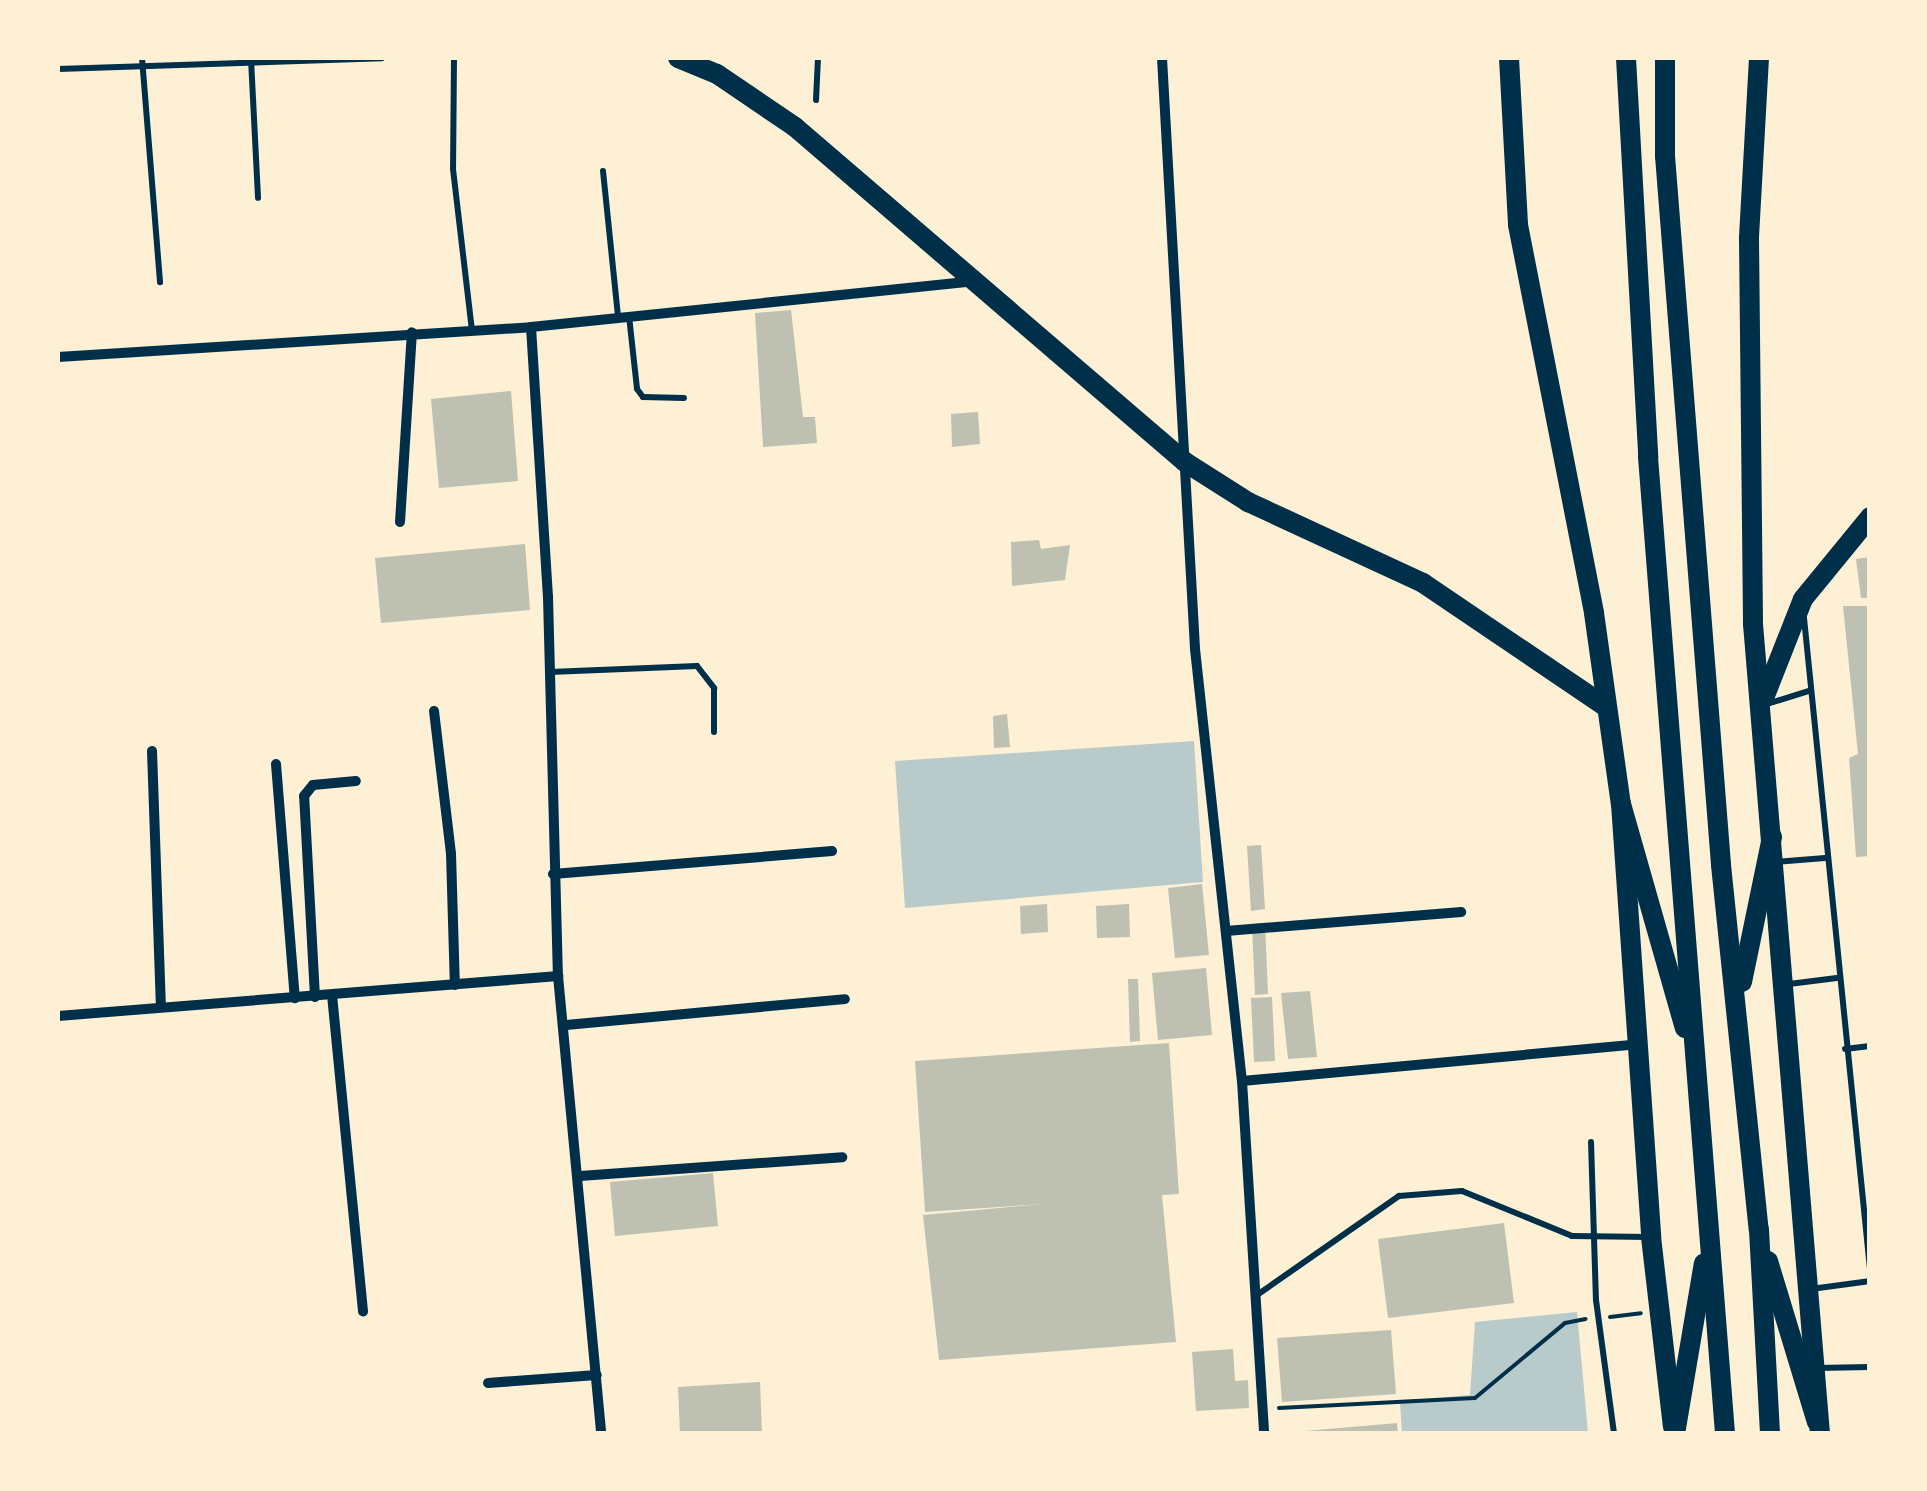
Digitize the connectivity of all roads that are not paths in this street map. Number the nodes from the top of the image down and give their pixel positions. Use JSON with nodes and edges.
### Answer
{"nodes":[{"id":1,"x":382,"y":58,"type":"edge"},
{"id":2,"x":454,"y":58,"type":"edge"},
{"id":3,"x":678,"y":58,"type":"edge"},
{"id":4,"x":818,"y":58,"type":"edge"},
{"id":5,"x":1162,"y":58,"type":"edge"},
{"id":6,"x":1626,"y":58,"type":"edge"},
{"id":7,"x":1665,"y":58,"type":"edge"},
{"id":8,"x":1759,"y":58,"type":"edge"},
{"id":9,"x":251,"y":60,"type":"edge"},
{"id":10,"x":142,"y":61,"type":"edge"},
{"id":11,"x":1512,"y":62,"type":"edge"},
{"id":12,"x":58,"y":69,"type":"edge"},
{"id":13,"x":816,"y":100,"type":"dead end"},
{"id":14,"x":603,"y":171,"type":"dead end"},
{"id":15,"x":258,"y":198,"type":"dead end"},
{"id":16,"x":160,"y":282,"type":"dead end"},
{"id":17,"x":969,"y":282,"type":"junction"},
{"id":18,"x":624,"y":316,"type":"junction"},
{"id":19,"x":530,"y":327,"type":"junction"},
{"id":20,"x":472,"y":330,"type":"junction"},
{"id":21,"x":412,"y":332,"type":"junction"},
{"id":22,"x":58,"y":357,"type":"edge"},
{"id":23,"x":684,"y":398,"type":"dead end"},
{"id":24,"x":1185,"y":462,"type":"junction"},
{"id":25,"x":1870,"y":517,"type":"edge"},
{"id":26,"x":400,"y":522,"type":"dead end"},
{"id":27,"x":1803,"y":598,"type":"junction"},
{"id":28,"x":549,"y":672,"type":"junction"},
{"id":29,"x":1809,"y":691,"type":"junction"},
{"id":30,"x":1762,"y":706,"type":"junction"},
{"id":31,"x":1606,"y":707,"type":"junction"},
{"id":32,"x":434,"y":712,"type":"dead end"},
{"id":33,"x":714,"y":732,"type":"dead end"},
{"id":34,"x":152,"y":752,"type":"dead end"},
{"id":35,"x":276,"y":764,"type":"dead end"},
{"id":36,"x":356,"y":781,"type":"dead end"},
{"id":37,"x":1621,"y":804,"type":"junction"},
{"id":38,"x":1772,"y":838,"type":"junction"},
{"id":39,"x":832,"y":852,"type":"dead end"},
{"id":40,"x":1825,"y":858,"type":"junction"},
{"id":41,"x":1774,"y":862,"type":"junction"},
{"id":42,"x":553,"y":874,"type":"junction"},
{"id":43,"x":1462,"y":912,"type":"dead end"},
{"id":44,"x":1226,"y":931,"type":"junction"},
{"id":45,"x":558,"y":976,"type":"junction"},
{"id":46,"x":1837,"y":978,"type":"junction"},
{"id":47,"x":455,"y":985,"type":"junction"},
{"id":48,"x":1784,"y":985,"type":"junction"},
{"id":49,"x":332,"y":995,"type":"junction"},
{"id":50,"x":315,"y":997,"type":"junction"},
{"id":51,"x":295,"y":998,"type":"junction"},
{"id":52,"x":845,"y":999,"type":"dead end"},
{"id":53,"x":1738,"y":1000,"type":"junction"},
{"id":54,"x":161,"y":1007,"type":"junction"},
{"id":55,"x":58,"y":1016,"type":"edge"},
{"id":56,"x":566,"y":1025,"type":"junction"},
{"id":57,"x":1640,"y":1044,"type":"junction"},
{"id":58,"x":1870,"y":1046,"type":"edge"},
{"id":59,"x":1845,"y":1049,"type":"junction"},
{"id":60,"x":1695,"y":1058,"type":"junction"},
{"id":61,"x":1242,"y":1081,"type":"junction"},
{"id":62,"x":1591,"y":1142,"type":"dead end"},
{"id":63,"x":842,"y":1158,"type":"dead end"},
{"id":64,"x":580,"y":1176,"type":"junction"},
{"id":65,"x":1759,"y":1230,"type":"junction"},
{"id":66,"x":1709,"y":1233,"type":"junction"},
{"id":67,"x":1594,"y":1236,"type":"junction"},
{"id":68,"x":1650,"y":1237,"type":"junction"},
{"id":69,"x":1870,"y":1269,"type":"edge"},
{"id":70,"x":1870,"y":1281,"type":"edge"},
{"id":71,"x":1810,"y":1290,"type":"junction"},
{"id":72,"x":1254,"y":1296,"type":"junction"},
{"id":73,"x":363,"y":1311,"type":"dead end"},
{"id":74,"x":1870,"y":1366,"type":"edge"},
{"id":75,"x":1816,"y":1368,"type":"junction"},
{"id":76,"x":596,"y":1376,"type":"junction"},
{"id":77,"x":488,"y":1382,"type":"dead end"},
{"id":78,"x":1818,"y":1428,"type":"edge"},
{"id":79,"x":601,"y":1434,"type":"edge"},
{"id":80,"x":1264,"y":1434,"type":"edge"},
{"id":81,"x":1614,"y":1434,"type":"edge"},
{"id":82,"x":1674,"y":1434,"type":"edge"},
{"id":83,"x":1725,"y":1434,"type":"edge"},
{"id":84,"x":1770,"y":1434,"type":"edge"}],
"edges":[{"from":1,"to":9,"type":"lane"},
{"from":2,"to":20,"type":"lane"},
{"from":3,"to":17,"type":"main road"},
{"from":4,"to":13,"type":"lane"},
{"from":5,"to":24,"type":"street"},
{"from":6,"to":60,"type":"main road"},
{"from":7,"to":53,"type":"main road"},
{"from":8,"to":30,"type":"main road"},
{"from":9,"to":10,"type":"lane"},
{"from":9,"to":15,"type":"lane"},
{"from":10,"to":12,"type":"lane"},
{"from":10,"to":16,"type":"lane"},
{"from":11,"to":31,"type":"main road"},
{"from":14,"to":18,"type":"lane"},
{"from":17,"to":18,"type":"street"},
{"from":17,"to":24,"type":"main road"},
{"from":18,"to":19,"type":"street"},
{"from":18,"to":23,"type":"lane"},
{"from":19,"to":20,"type":"street"},
{"from":19,"to":28,"type":"street"},
{"from":20,"to":21,"type":"street"},
{"from":21,"to":22,"type":"street"},
{"from":21,"to":26,"type":"street"},
{"from":24,"to":31,"type":"main road"},
{"from":24,"to":44,"type":"street"},
{"from":25,"to":27,"type":"main road"},
{"from":27,"to":29,"type":"lane"},
{"from":27,"to":30,"type":"main road"},
{"from":28,"to":33,"type":"lane"},
{"from":28,"to":42,"type":"street"},
{"from":29,"to":30,"type":"lane"},
{"from":29,"to":40,"type":"lane"},
{"from":30,"to":38,"type":"main road"},
{"from":31,"to":37,"type":"main road"},
{"from":32,"to":47,"type":"street"},
{"from":34,"to":54,"type":"street"},
{"from":35,"to":51,"type":"street"},
{"from":36,"to":50,"type":"street"},
{"from":37,"to":57,"type":"main road"},
{"from":37,"to":60,"type":"main road"},
{"from":38,"to":41,"type":"main road"},
{"from":38,"to":53,"type":"main road"},
{"from":39,"to":42,"type":"street"},
{"from":40,"to":41,"type":"lane"},
{"from":40,"to":46,"type":"lane"},
{"from":41,"to":48,"type":"main road"},
{"from":42,"to":45,"type":"street"},
{"from":43,"to":44,"type":"street"},
{"from":44,"to":61,"type":"street"},
{"from":45,"to":47,"type":"street"},
{"from":45,"to":56,"type":"street"},
{"from":46,"to":48,"type":"lane"},
{"from":46,"to":59,"type":"lane"},
{"from":47,"to":49,"type":"street"},
{"from":48,"to":71,"type":"main road"},
{"from":49,"to":50,"type":"street"},
{"from":49,"to":73,"type":"street"},
{"from":50,"to":51,"type":"street"},
{"from":51,"to":54,"type":"street"},
{"from":52,"to":56,"type":"street"},
{"from":53,"to":65,"type":"main road"},
{"from":54,"to":55,"type":"street"},
{"from":56,"to":64,"type":"street"},
{"from":57,"to":61,"type":"street"},
{"from":57,"to":68,"type":"main road"},
{"from":58,"to":59,"type":"lane"},
{"from":59,"to":69,"type":"lane"},
{"from":60,"to":66,"type":"main road"},
{"from":61,"to":72,"type":"street"},
{"from":62,"to":67,"type":"lane"},
{"from":63,"to":64,"type":"street"},
{"from":64,"to":76,"type":"street"},
{"from":65,"to":78,"type":"main road"},
{"from":65,"to":84,"type":"main road"},
{"from":66,"to":82,"type":"main road"},
{"from":66,"to":83,"type":"main road"},
{"from":67,"to":68,"type":"lane"},
{"from":67,"to":72,"type":"lane"},
{"from":67,"to":81,"type":"lane"},
{"from":68,"to":82,"type":"main road"},
{"from":70,"to":71,"type":"lane"},
{"from":71,"to":75,"type":"main road"},
{"from":72,"to":80,"type":"street"},
{"from":74,"to":75,"type":"lane"},
{"from":75,"to":78,"type":"main road"},
{"from":76,"to":77,"type":"street"},
{"from":76,"to":79,"type":"street"}]}
